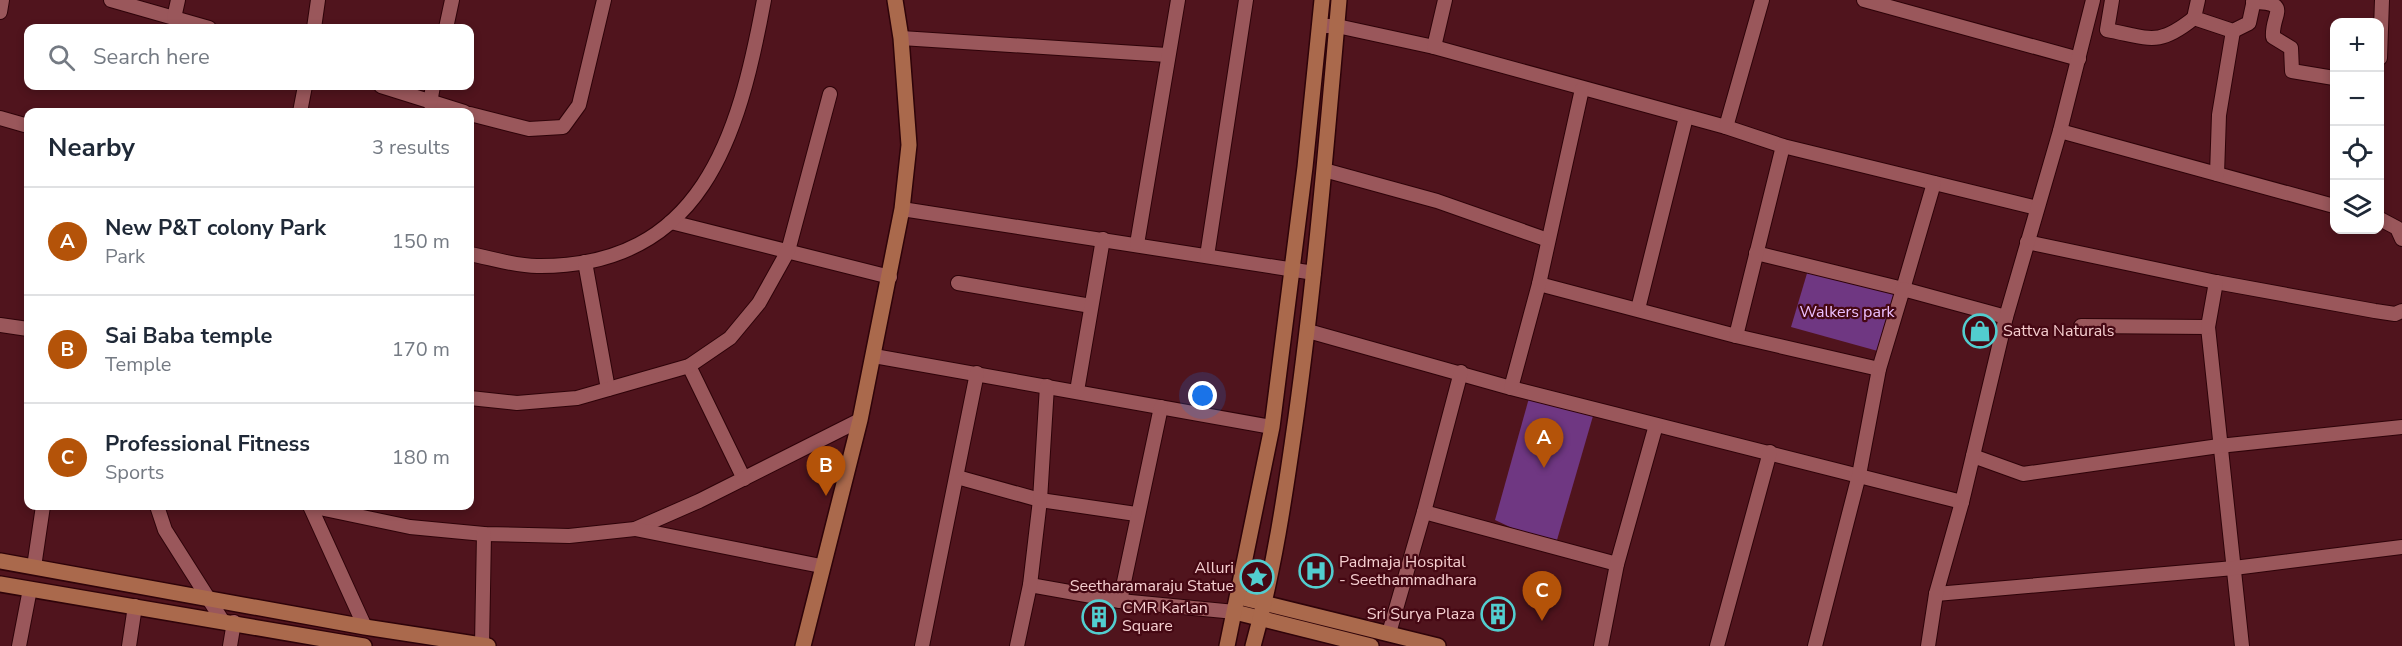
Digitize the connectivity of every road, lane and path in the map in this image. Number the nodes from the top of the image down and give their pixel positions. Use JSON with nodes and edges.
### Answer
{"nodes":[{"id":1,"x":2,"y":0,"type":"edge"},
{"id":2,"x":111,"y":0,"type":"edge"},
{"id":3,"x":178,"y":0,"type":"edge"},
{"id":4,"x":318,"y":0,"type":"edge"},
{"id":5,"x":452,"y":0,"type":"edge"},
{"id":6,"x":604,"y":0,"type":"edge"},
{"id":7,"x":765,"y":0,"type":"edge"},
{"id":8,"x":895,"y":0,"type":"edge"},
{"id":9,"x":1178,"y":0,"type":"edge"},
{"id":10,"x":1246,"y":0,"type":"edge"},
{"id":11,"x":1322,"y":0,"type":"edge"},
{"id":12,"x":1339,"y":0,"type":"edge"},
{"id":13,"x":1445,"y":0,"type":"edge"},
{"id":14,"x":1762,"y":0,"type":"edge"},
{"id":15,"x":1864,"y":0,"type":"edge"},
{"id":16,"x":2093,"y":0,"type":"edge"},
{"id":17,"x":2112,"y":0,"type":"edge"},
{"id":18,"x":2198,"y":0,"type":"edge"},
{"id":19,"x":2382,"y":0,"type":"edge"},
{"id":20,"x":2253,"y":1,"type":"edge"},
{"id":21,"x":1894,"y":4,"type":"edge"},
{"id":22,"x":0,"y":12,"type":"edge"},
{"id":23,"x":174,"y":18,"type":"junction"},
{"id":24,"x":2194,"y":18,"type":"junction"},
{"id":25,"x":2381,"y":18,"type":"edge"},
{"id":26,"x":195,"y":24,"type":"edge"},
{"id":27,"x":315,"y":24,"type":"edge"},
{"id":28,"x":447,"y":24,"type":"edge"},
{"id":29,"x":2087,"y":25,"type":"junction"},
{"id":30,"x":1321,"y":26,"type":"junction"},
{"id":31,"x":1337,"y":26,"type":"junction"},
{"id":32,"x":2107,"y":30,"type":"junction"},
{"id":33,"x":2232,"y":31,"type":"junction"},
{"id":34,"x":901,"y":38,"type":"junction"},
{"id":35,"x":1434,"y":47,"type":"junction"},
{"id":36,"x":1167,"y":55,"type":"junction"},
{"id":37,"x":2079,"y":59,"type":"junction"},
{"id":38,"x":2330,"y":77,"type":"edge"},
{"id":39,"x":1582,"y":89,"type":"junction"},
{"id":40,"x":304,"y":90,"type":"edge"},
{"id":41,"x":393,"y":90,"type":"edge"},
{"id":42,"x":433,"y":90,"type":"edge"},
{"id":43,"x":830,"y":94,"type":"dead end"},
{"id":44,"x":430,"y":103,"type":"junction"},
{"id":45,"x":301,"y":108,"type":"edge"},
{"id":46,"x":449,"y":108,"type":"edge"},
{"id":47,"x":474,"y":115,"type":"edge"},
{"id":48,"x":1686,"y":117,"type":"junction"},
{"id":49,"x":0,"y":118,"type":"edge"},
{"id":50,"x":24,"y":125,"type":"edge"},
{"id":51,"x":1726,"y":127,"type":"junction"},
{"id":52,"x":2060,"y":132,"type":"junction"},
{"id":53,"x":1783,"y":146,"type":"junction"},
{"id":54,"x":1324,"y":170,"type":"junction"},
{"id":55,"x":2217,"y":174,"type":"junction"},
{"id":56,"x":1934,"y":183,"type":"junction"},
{"id":57,"x":2330,"y":205,"type":"edge"},
{"id":58,"x":2037,"y":208,"type":"junction"},
{"id":59,"x":902,"y":209,"type":"junction"},
{"id":60,"x":671,"y":222,"type":"junction"},
{"id":61,"x":2384,"y":222,"type":"edge"},
{"id":62,"x":1103,"y":239,"type":"junction"},
{"id":63,"x":2402,"y":239,"type":"edge"},
{"id":64,"x":1548,"y":240,"type":"junction"},
{"id":65,"x":2027,"y":242,"type":"junction"},
{"id":66,"x":1137,"y":244,"type":"junction"},
{"id":67,"x":788,"y":251,"type":"junction"},
{"id":68,"x":1756,"y":253,"type":"junction"},
{"id":69,"x":474,"y":255,"type":"edge"},
{"id":70,"x":1208,"y":256,"type":"junction"},
{"id":71,"x":585,"y":262,"type":"junction"},
{"id":72,"x":1292,"y":270,"type":"junction"},
{"id":73,"x":1314,"y":273,"type":"junction"},
{"id":74,"x":890,"y":277,"type":"junction"},
{"id":75,"x":2217,"y":282,"type":"junction"},
{"id":76,"x":958,"y":283,"type":"dead end"},
{"id":77,"x":1539,"y":284,"type":"junction"},
{"id":78,"x":1903,"y":289,"type":"junction"},
{"id":79,"x":1092,"y":306,"type":"junction"},
{"id":80,"x":1638,"y":309,"type":"junction"},
{"id":81,"x":2402,"y":311,"type":"edge"},
{"id":82,"x":2006,"y":317,"type":"junction"},
{"id":83,"x":0,"y":325,"type":"edge"},
{"id":84,"x":2081,"y":326,"type":"dead end"},
{"id":85,"x":2208,"y":327,"type":"junction"},
{"id":86,"x":24,"y":328,"type":"edge"},
{"id":87,"x":1308,"y":331,"type":"junction"},
{"id":88,"x":1736,"y":336,"type":"junction"},
{"id":89,"x":874,"y":356,"type":"junction"},
{"id":90,"x":688,"y":366,"type":"junction"},
{"id":91,"x":1880,"y":369,"type":"junction"},
{"id":92,"x":1461,"y":372,"type":"junction"},
{"id":93,"x":977,"y":373,"type":"junction"},
{"id":94,"x":1047,"y":386,"type":"junction"},
{"id":95,"x":1511,"y":388,"type":"junction"},
{"id":96,"x":608,"y":389,"type":"junction"},
{"id":97,"x":1077,"y":392,"type":"junction"},
{"id":98,"x":474,"y":398,"type":"edge"},
{"id":99,"x":1161,"y":407,"type":"junction"},
{"id":100,"x":860,"y":420,"type":"junction"},
{"id":101,"x":1656,"y":425,"type":"junction"},
{"id":102,"x":1272,"y":427,"type":"junction"},
{"id":103,"x":2402,"y":427,"type":"edge"},
{"id":104,"x":2219,"y":446,"type":"junction"},
{"id":105,"x":1770,"y":452,"type":"junction"},
{"id":106,"x":1973,"y":456,"type":"junction"},
{"id":107,"x":1859,"y":475,"type":"junction"},
{"id":108,"x":957,"y":477,"type":"junction"},
{"id":109,"x":744,"y":479,"type":"junction"},
{"id":110,"x":1040,"y":500,"type":"junction"},
{"id":111,"x":1962,"y":502,"type":"junction"},
{"id":112,"x":42,"y":510,"type":"edge"},
{"id":113,"x":158,"y":510,"type":"edge"},
{"id":114,"x":312,"y":510,"type":"edge"},
{"id":115,"x":329,"y":510,"type":"edge"},
{"id":116,"x":1424,"y":512,"type":"junction"},
{"id":117,"x":1137,"y":514,"type":"junction"},
{"id":118,"x":635,"y":529,"type":"junction"},
{"id":119,"x":484,"y":534,"type":"junction"},
{"id":120,"x":2402,"y":547,"type":"edge"},
{"id":121,"x":0,"y":561,"type":"edge"},
{"id":122,"x":1617,"y":564,"type":"junction"},
{"id":123,"x":821,"y":566,"type":"junction"},
{"id":124,"x":34,"y":567,"type":"junction"},
{"id":125,"x":2234,"y":568,"type":"junction"},
{"id":126,"x":0,"y":584,"type":"edge"},
{"id":127,"x":1030,"y":585,"type":"junction"},
{"id":128,"x":30,"y":589,"type":"junction"},
{"id":129,"x":1936,"y":594,"type":"junction"},
{"id":130,"x":206,"y":598,"type":"junction"},
{"id":131,"x":1120,"y":601,"type":"junction"},
{"id":132,"x":1237,"y":605,"type":"junction"},
{"id":133,"x":135,"y":606,"type":"junction"},
{"id":134,"x":1263,"y":610,"type":"junction"},
{"id":135,"x":228,"y":621,"type":"junction"},
{"id":136,"x":365,"y":627,"type":"junction"},
{"id":137,"x":1389,"y":633,"type":"junction"},
{"id":138,"x":322,"y":642,"type":"edge"},
{"id":139,"x":485,"y":645,"type":"edge"},
{"id":140,"x":19,"y":646,"type":"edge"},
{"id":141,"x":129,"y":646,"type":"edge"},
{"id":142,"x":230,"y":646,"type":"edge"},
{"id":143,"x":364,"y":646,"type":"edge"},
{"id":144,"x":803,"y":646,"type":"edge"},
{"id":145,"x":922,"y":646,"type":"edge"},
{"id":146,"x":1017,"y":646,"type":"edge"},
{"id":147,"x":1227,"y":646,"type":"edge"},
{"id":148,"x":1253,"y":646,"type":"edge"},
{"id":149,"x":1371,"y":646,"type":"edge"},
{"id":150,"x":1438,"y":646,"type":"edge"},
{"id":151,"x":1601,"y":646,"type":"edge"},
{"id":152,"x":1716,"y":646,"type":"edge"},
{"id":153,"x":1815,"y":646,"type":"edge"},
{"id":154,"x":1928,"y":646,"type":"edge"},
{"id":155,"x":2242,"y":646,"type":"edge"}],
"edges":[{"from":1,"to":22,"type":"street"},
{"from":2,"to":23,"type":"street"},
{"from":3,"to":23,"type":"street"},
{"from":4,"to":27,"type":"street"},
{"from":5,"to":28,"type":"street"},
{"from":6,"to":47,"type":"street"},
{"from":7,"to":60,"type":"street"},
{"from":8,"to":34,"type":"main road"},
{"from":9,"to":36,"type":"street"},
{"from":10,"to":70,"type":"street"},
{"from":11,"to":30,"type":"main road"},
{"from":12,"to":31,"type":"main road"},
{"from":13,"to":35,"type":"street"},
{"from":14,"to":51,"type":"street"},
{"from":15,"to":21,"type":"street"},
{"from":16,"to":29,"type":"street"},
{"from":17,"to":32,"type":"street"},
{"from":18,"to":24,"type":"street"},
{"from":19,"to":25,"type":"street"},
{"from":20,"to":33,"type":"street"},
{"from":20,"to":38,"type":"street"},
{"from":21,"to":37,"type":"street"},
{"from":23,"to":26,"type":"street"},
{"from":24,"to":32,"type":"street"},
{"from":24,"to":33,"type":"street"},
{"from":29,"to":32,"type":"street"},
{"from":29,"to":37,"type":"street"},
{"from":30,"to":31,"type":"street"},
{"from":30,"to":72,"type":"main road"},
{"from":31,"to":35,"type":"street"},
{"from":31,"to":54,"type":"main road"},
{"from":33,"to":55,"type":"street"},
{"from":34,"to":36,"type":"street"},
{"from":34,"to":59,"type":"main road"},
{"from":35,"to":39,"type":"street"},
{"from":36,"to":66,"type":"street"},
{"from":37,"to":52,"type":"street"},
{"from":39,"to":48,"type":"street"},
{"from":39,"to":64,"type":"street"},
{"from":40,"to":45,"type":"street"},
{"from":41,"to":44,"type":"street"},
{"from":42,"to":44,"type":"street"},
{"from":43,"to":67,"type":"street"},
{"from":44,"to":46,"type":"street"},
{"from":48,"to":51,"type":"street"},
{"from":48,"to":80,"type":"street"},
{"from":49,"to":50,"type":"street"},
{"from":51,"to":53,"type":"street"},
{"from":52,"to":55,"type":"street"},
{"from":52,"to":58,"type":"street"},
{"from":53,"to":56,"type":"street"},
{"from":53,"to":68,"type":"street"},
{"from":54,"to":64,"type":"street"},
{"from":54,"to":73,"type":"main road"},
{"from":55,"to":57,"type":"street"},
{"from":56,"to":58,"type":"street"},
{"from":56,"to":78,"type":"street"},
{"from":58,"to":65,"type":"street"},
{"from":59,"to":62,"type":"street"},
{"from":59,"to":74,"type":"main road"},
{"from":60,"to":67,"type":"street"},
{"from":60,"to":71,"type":"street"},
{"from":61,"to":63,"type":"street"},
{"from":62,"to":66,"type":"street"},
{"from":62,"to":79,"type":"street"},
{"from":64,"to":77,"type":"street"},
{"from":65,"to":75,"type":"street"},
{"from":65,"to":82,"type":"street"},
{"from":66,"to":70,"type":"street"},
{"from":67,"to":74,"type":"street"},
{"from":67,"to":90,"type":"street"},
{"from":68,"to":78,"type":"street"},
{"from":68,"to":88,"type":"street"},
{"from":69,"to":71,"type":"street"},
{"from":70,"to":72,"type":"street"},
{"from":71,"to":96,"type":"street"},
{"from":72,"to":73,"type":"street"},
{"from":72,"to":102,"type":"main road"},
{"from":73,"to":87,"type":"main road"},
{"from":74,"to":89,"type":"main road"},
{"from":75,"to":81,"type":"street"},
{"from":75,"to":85,"type":"street"},
{"from":76,"to":79,"type":"street"},
{"from":77,"to":80,"type":"street"},
{"from":77,"to":95,"type":"street"},
{"from":78,"to":82,"type":"street"},
{"from":78,"to":91,"type":"street"},
{"from":79,"to":97,"type":"street"},
{"from":80,"to":88,"type":"street"},
{"from":82,"to":106,"type":"street"},
{"from":83,"to":86,"type":"street"},
{"from":84,"to":85,"type":"street"},
{"from":85,"to":104,"type":"street"},
{"from":87,"to":92,"type":"street"},
{"from":87,"to":134,"type":"main road"},
{"from":88,"to":91,"type":"street"},
{"from":89,"to":93,"type":"street"},
{"from":89,"to":100,"type":"main road"},
{"from":90,"to":96,"type":"street"},
{"from":90,"to":109,"type":"street"},
{"from":91,"to":107,"type":"street"},
{"from":92,"to":95,"type":"street"},
{"from":92,"to":116,"type":"street"},
{"from":93,"to":94,"type":"street"},
{"from":93,"to":108,"type":"street"},
{"from":94,"to":97,"type":"street"},
{"from":94,"to":110,"type":"street"},
{"from":95,"to":101,"type":"street"},
{"from":96,"to":98,"type":"street"},
{"from":97,"to":99,"type":"street"},
{"from":99,"to":102,"type":"street"},
{"from":99,"to":117,"type":"street"},
{"from":100,"to":109,"type":"street"},
{"from":100,"to":123,"type":"main road"},
{"from":101,"to":105,"type":"street"},
{"from":101,"to":122,"type":"street"},
{"from":102,"to":132,"type":"main road"},
{"from":103,"to":104,"type":"street"},
{"from":104,"to":106,"type":"street"},
{"from":104,"to":125,"type":"street"},
{"from":105,"to":107,"type":"street"},
{"from":105,"to":152,"type":"street"},
{"from":106,"to":111,"type":"street"},
{"from":107,"to":111,"type":"street"},
{"from":107,"to":153,"type":"street"},
{"from":108,"to":110,"type":"street"},
{"from":108,"to":145,"type":"street"},
{"from":109,"to":118,"type":"street"},
{"from":110,"to":117,"type":"street"},
{"from":110,"to":127,"type":"street"},
{"from":111,"to":129,"type":"street"},
{"from":112,"to":124,"type":"street"},
{"from":113,"to":130,"type":"street"},
{"from":114,"to":136,"type":"street"},
{"from":115,"to":119,"type":"street"},
{"from":116,"to":122,"type":"street"},
{"from":116,"to":137,"type":"street"},
{"from":117,"to":131,"type":"street"},
{"from":118,"to":119,"type":"street"},
{"from":118,"to":123,"type":"street"},
{"from":119,"to":139,"type":"street"},
{"from":120,"to":125,"type":"street"},
{"from":121,"to":124,"type":"main road"},
{"from":122,"to":151,"type":"street"},
{"from":123,"to":144,"type":"main road"},
{"from":124,"to":130,"type":"main road"},
{"from":125,"to":129,"type":"street"},
{"from":125,"to":155,"type":"street"},
{"from":126,"to":128,"type":"main road"},
{"from":127,"to":131,"type":"street"},
{"from":127,"to":146,"type":"street"},
{"from":128,"to":133,"type":"main road"},
{"from":128,"to":140,"type":"street"},
{"from":129,"to":154,"type":"street"},
{"from":130,"to":135,"type":"street"},
{"from":130,"to":136,"type":"main road"},
{"from":131,"to":132,"type":"street"},
{"from":132,"to":134,"type":"main road"},
{"from":132,"to":147,"type":"main road"},
{"from":133,"to":135,"type":"main road"},
{"from":133,"to":141,"type":"street"},
{"from":134,"to":137,"type":"main road"},
{"from":134,"to":148,"type":"main road"},
{"from":134,"to":149,"type":"main road"},
{"from":135,"to":138,"type":"main road"},
{"from":135,"to":142,"type":"street"},
{"from":136,"to":139,"type":"main road"},
{"from":137,"to":150,"type":"main road"},
{"from":138,"to":143,"type":"main road"}]}
